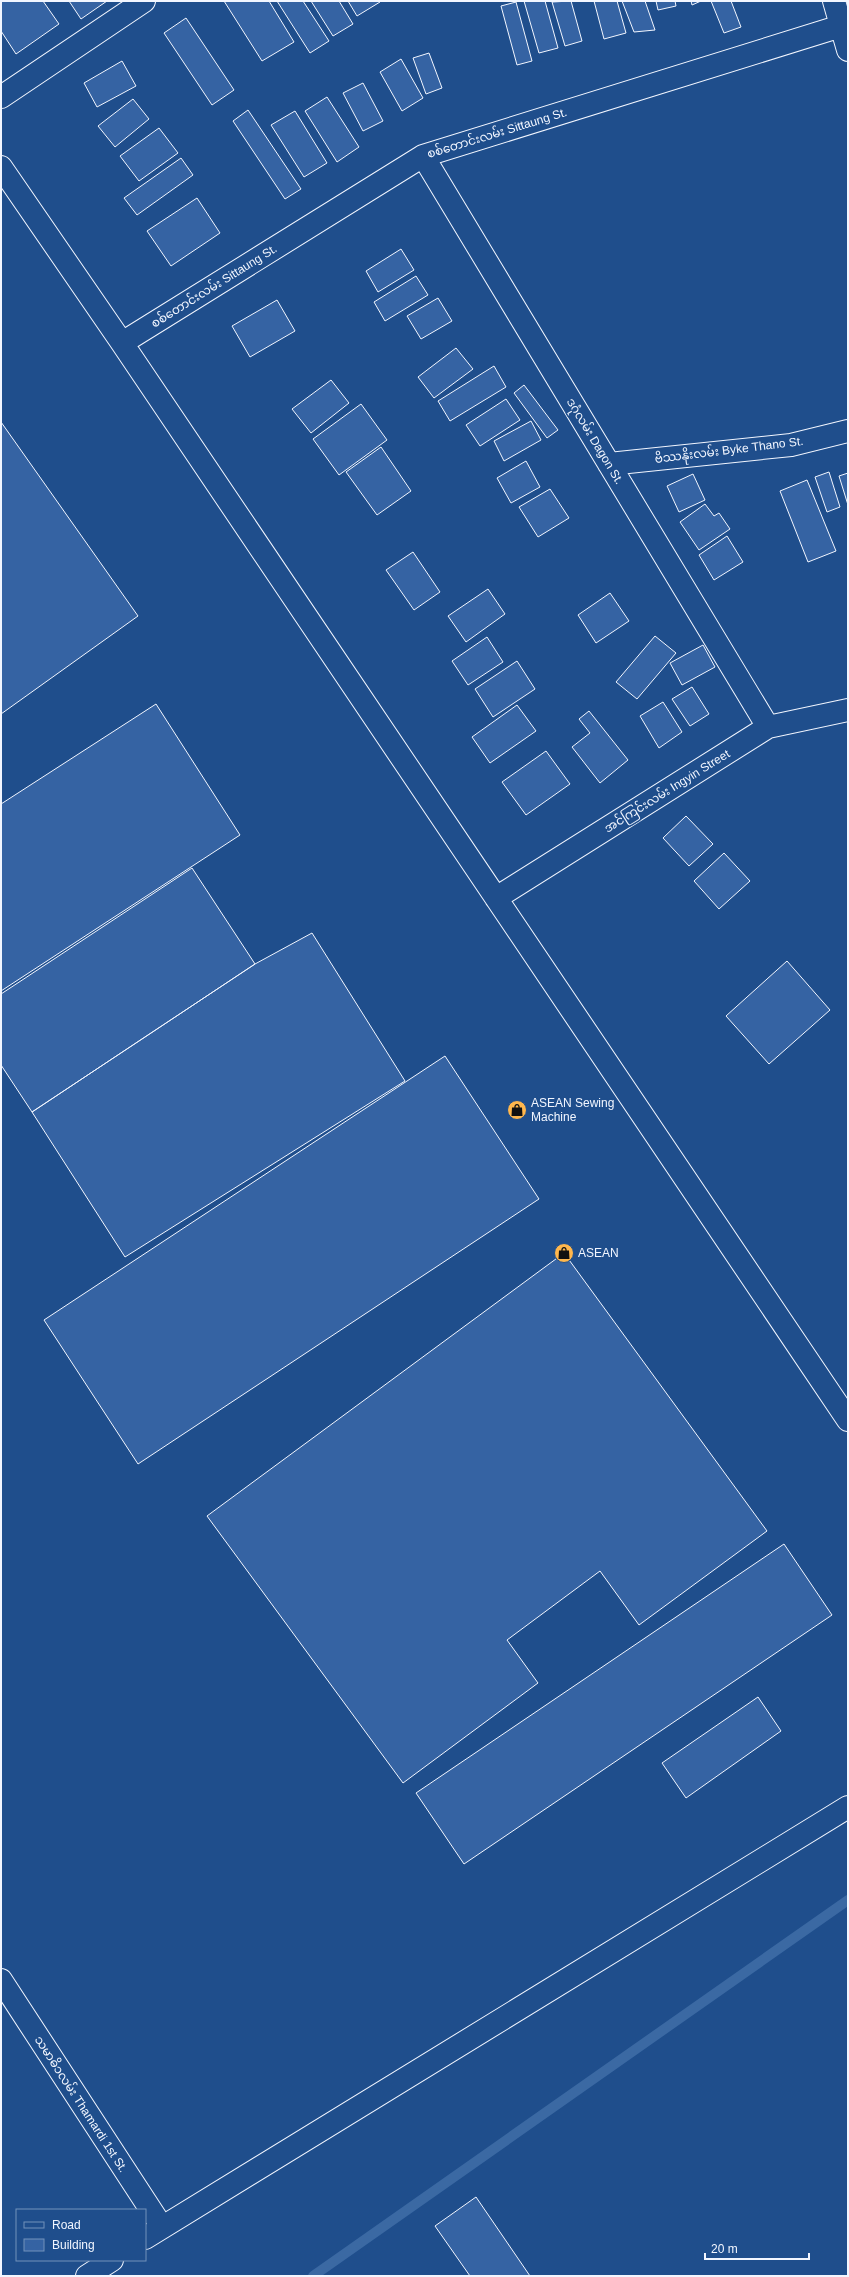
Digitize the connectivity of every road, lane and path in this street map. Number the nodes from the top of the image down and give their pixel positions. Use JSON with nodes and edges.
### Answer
{"nodes":[{"id":1,"x":144,"y":1,"type":"edge"},
{"id":2,"x":834,"y":1,"type":"edge"},
{"id":3,"x":841,"y":26,"type":"junction"},
{"id":4,"x":848,"y":50,"type":"edge"},
{"id":5,"x":1,"y":97,"type":"edge"},
{"id":6,"x":422,"y":156,"type":"junction"},
{"id":7,"x":1,"y":167,"type":"edge"},
{"id":8,"x":122,"y":343,"type":"junction"},
{"id":9,"x":848,"y":431,"type":"edge"},
{"id":10,"x":609,"y":464,"type":"junction"},
{"id":11,"x":848,"y":710,"type":"edge"},
{"id":12,"x":768,"y":726,"type":"junction"},
{"id":13,"x":496,"y":898,"type":"junction"},
{"id":14,"x":848,"y":1420,"type":"edge"},
{"id":15,"x":848,"y":1807,"type":"edge"},
{"id":16,"x":1,"y":1980,"type":"edge"},
{"id":17,"x":139,"y":2209,"type":"edge"},
{"id":18,"x":146,"y":2221,"type":"edge"},
{"id":19,"x":153,"y":2233,"type":"edge"},
{"id":20,"x":110,"y":2261,"type":"edge"},
{"id":21,"x":87,"y":2276,"type":"edge"}],
"edges":[{"from":1,"to":5,"type":"street"},
{"from":2,"to":3,"type":"street"},
{"from":3,"to":4,"type":"street"},
{"from":3,"to":6,"type":"street","name":"စစ်တောင်းလမ်း Sittaung St."},
{"from":6,"to":8,"type":"street","name":"စစ်တောင်းလမ်း Sittaung St."},
{"from":6,"to":10,"type":"street","name":"ဒဂုံလမ်း Dagon St."},
{"from":7,"to":8,"type":"street"},
{"from":8,"to":13,"type":"street"},
{"from":9,"to":10,"type":"street","name":"ဗိဿနိုးလမ်း Byke Thano St."},
{"from":10,"to":12,"type":"street","name":"ဒဂုံလမ်း Dagon St."},
{"from":11,"to":12,"type":"street","name":"အင်ကြင်းလမ်း Ingyin Street"},
{"from":12,"to":13,"type":"street","name":"အင်ကြင်းလမ်း Ingyin Street"},
{"from":13,"to":14,"type":"street"},
{"from":15,"to":19,"type":"street"},
{"from":16,"to":17,"type":"street","name":"သမာဓိ၁လမ်း Thamardi 1st St."},
{"from":18,"to":19,"type":"street","name":"သမာဓိ၁လမ်း Thamardi 1st St."},
{"from":20,"to":21,"type":"street"}]}
